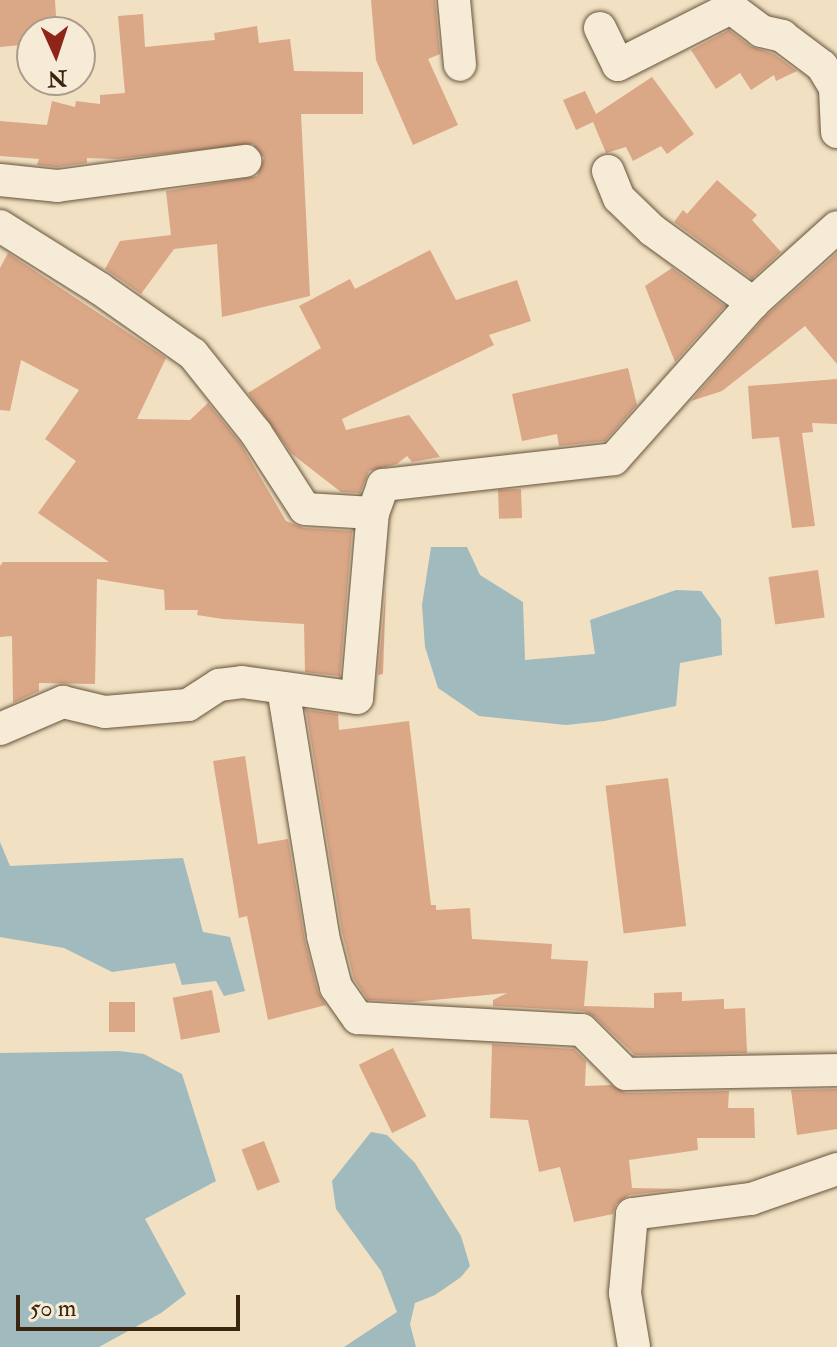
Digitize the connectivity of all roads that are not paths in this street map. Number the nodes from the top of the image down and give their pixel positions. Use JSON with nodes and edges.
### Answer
{"nodes":[{"id":1,"x":454,"y":0,"type":"edge"},
{"id":2,"x":600,"y":28,"type":"dead end"},
{"id":3,"x":460,"y":65,"type":"dead end"},
{"id":4,"x":837,"y":132,"type":"edge"},
{"id":5,"x":245,"y":161,"type":"dead end"},
{"id":6,"x":608,"y":171,"type":"dead end"},
{"id":7,"x":0,"y":180,"type":"edge"},
{"id":8,"x":0,"y":226,"type":"edge"},
{"id":9,"x":837,"y":227,"type":"edge"},
{"id":10,"x":753,"y":303,"type":"junction"},
{"id":11,"x":373,"y":513,"type":"junction"},
{"id":12,"x":283,"y":688,"type":"junction"},
{"id":13,"x":0,"y":729,"type":"edge"},
{"id":14,"x":837,"y":1070,"type":"edge"},
{"id":15,"x":837,"y":1169,"type":"edge"},
{"id":16,"x":634,"y":1347,"type":"edge"}],
"edges":[{"from":1,"to":3,"type":"street"},
{"from":2,"to":4,"type":"street"},
{"from":5,"to":7,"type":"street"},
{"from":6,"to":10,"type":"street"},
{"from":8,"to":11,"type":"street"},
{"from":9,"to":10,"type":"street"},
{"from":10,"to":11,"type":"street"},
{"from":11,"to":12,"type":"street"},
{"from":12,"to":13,"type":"street"},
{"from":12,"to":14,"type":"street"},
{"from":15,"to":16,"type":"street"}]}
